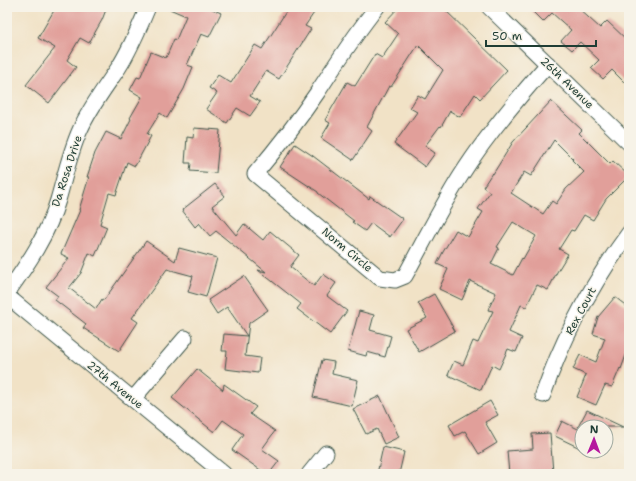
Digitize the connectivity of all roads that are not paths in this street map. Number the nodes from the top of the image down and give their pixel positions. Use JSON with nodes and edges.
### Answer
{"nodes":[{"id":1,"x":148,"y":7,"type":"edge"},
{"id":2,"x":377,"y":7,"type":"edge"},
{"id":3,"x":488,"y":7,"type":"edge"},
{"id":4,"x":548,"y":64,"type":"junction"},
{"id":5,"x":629,"y":143,"type":"edge"},
{"id":6,"x":629,"y":233,"type":"edge"},
{"id":7,"x":7,"y":294,"type":"edge"},
{"id":8,"x":185,"y":338,"type":"dead end"},
{"id":9,"x":543,"y":395,"type":"dead end"},
{"id":10,"x":133,"y":399,"type":"junction"},
{"id":11,"x":326,"y":453,"type":"dead end"},
{"id":12,"x":224,"y":474,"type":"edge"},
{"id":13,"x":308,"y":474,"type":"edge"}],
"edges":[{"from":1,"to":7,"type":"street","name":"Da Rosa Drive"},
{"from":2,"to":4,"type":"street","name":"Norm Circle"},
{"from":3,"to":4,"type":"street","name":"26th Avenue"},
{"from":4,"to":5,"type":"street","name":"26th Avenue"},
{"from":6,"to":9,"type":"street","name":"Rex Court"},
{"from":7,"to":10,"type":"street","name":"27th Avenue"},
{"from":8,"to":10,"type":"street"},
{"from":10,"to":12,"type":"street","name":"27th Avenue"},
{"from":11,"to":13,"type":"street"}]}
